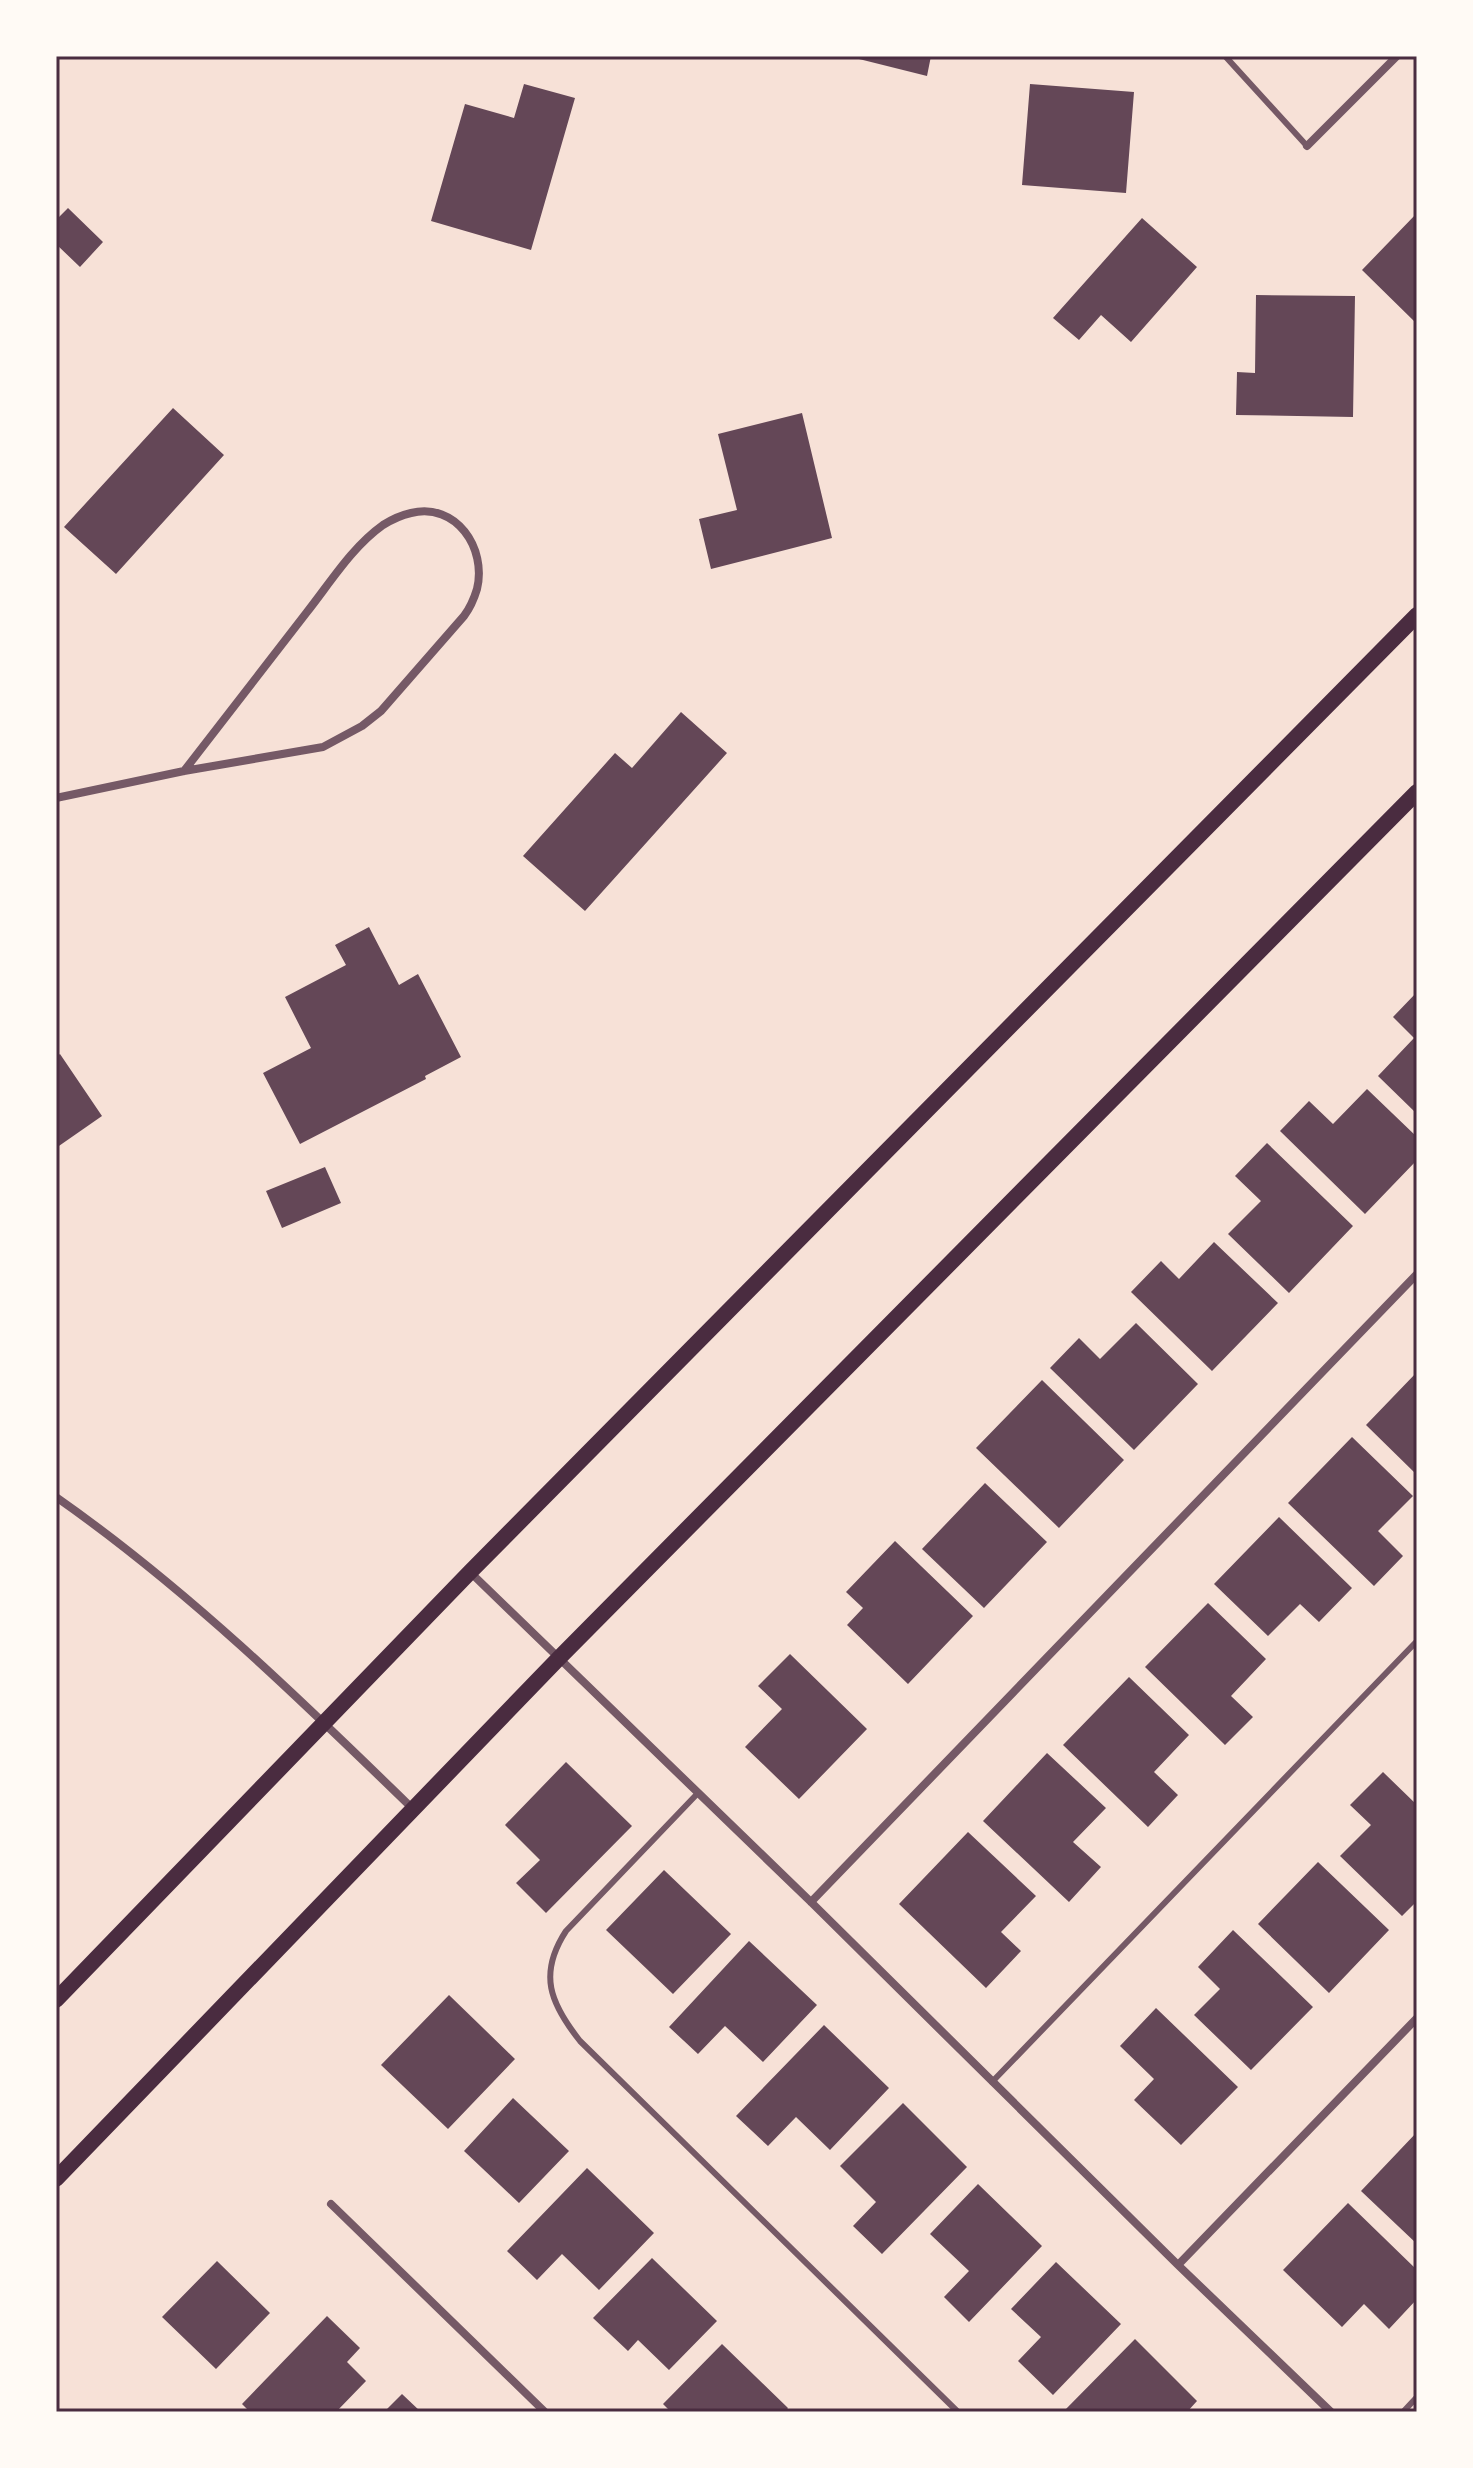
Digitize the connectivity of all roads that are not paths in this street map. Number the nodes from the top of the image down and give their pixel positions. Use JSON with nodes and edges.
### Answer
{"nodes":[{"id":1,"x":1225,"y":56,"type":"edge"},
{"id":2,"x":1397,"y":56,"type":"edge"},
{"id":3,"x":1307,"y":146,"type":"joint"},
{"id":4,"x":1417,"y":615,"type":"edge"},
{"id":5,"x":184,"y":771,"type":"junction"},
{"id":6,"x":1417,"y":792,"type":"edge"},
{"id":7,"x":56,"y":798,"type":"edge"},
{"id":8,"x":1417,"y":1274,"type":"edge"},
{"id":9,"x":56,"y":1497,"type":"edge"},
{"id":10,"x":470,"y":1572,"type":"junction"},
{"id":11,"x":1417,"y":1641,"type":"edge"},
{"id":12,"x":559,"y":1658,"type":"junction"},
{"id":13,"x":325,"y":1723,"type":"junction"},
{"id":14,"x":698,"y":1793,"type":"junction"},
{"id":15,"x":413,"y":1809,"type":"junction"},
{"id":16,"x":811,"y":1902,"type":"junction"},
{"id":17,"x":56,"y":2000,"type":"edge"},
{"id":18,"x":1417,"y":2018,"type":"edge"},
{"id":19,"x":992,"y":2082,"type":"junction"},
{"id":20,"x":56,"y":2179,"type":"edge"},
{"id":21,"x":331,"y":2204,"type":"dead end"},
{"id":22,"x":1178,"y":2265,"type":"junction"},
{"id":23,"x":1417,"y":2397,"type":"edge"},
{"id":24,"x":545,"y":2412,"type":"edge"},
{"id":25,"x":958,"y":2412,"type":"edge"},
{"id":26,"x":1331,"y":2412,"type":"edge"},
{"id":27,"x":1403,"y":2412,"type":"edge"}],
"edges":[{"from":1,"to":3,"type":"lane"},
{"from":2,"to":3,"type":"street"},
{"from":4,"to":10,"type":"main road"},
{"from":5,"to":5,"type":"street"},
{"from":5,"to":7,"type":"street"},
{"from":6,"to":12,"type":"main road"},
{"from":8,"to":16,"type":"street"},
{"from":9,"to":13,"type":"street"},
{"from":10,"to":12,"type":"street"},
{"from":10,"to":13,"type":"main road"},
{"from":11,"to":19,"type":"lane"},
{"from":12,"to":14,"type":"street"},
{"from":12,"to":15,"type":"main road"},
{"from":13,"to":15,"type":"street"},
{"from":13,"to":17,"type":"main road"},
{"from":14,"to":16,"type":"street"},
{"from":14,"to":25,"type":"lane"},
{"from":15,"to":20,"type":"main road"},
{"from":16,"to":19,"type":"street"},
{"from":18,"to":22,"type":"street"},
{"from":19,"to":22,"type":"street"},
{"from":21,"to":24,"type":"street"},
{"from":22,"to":26,"type":"street"},
{"from":23,"to":27,"type":"lane"}]}
